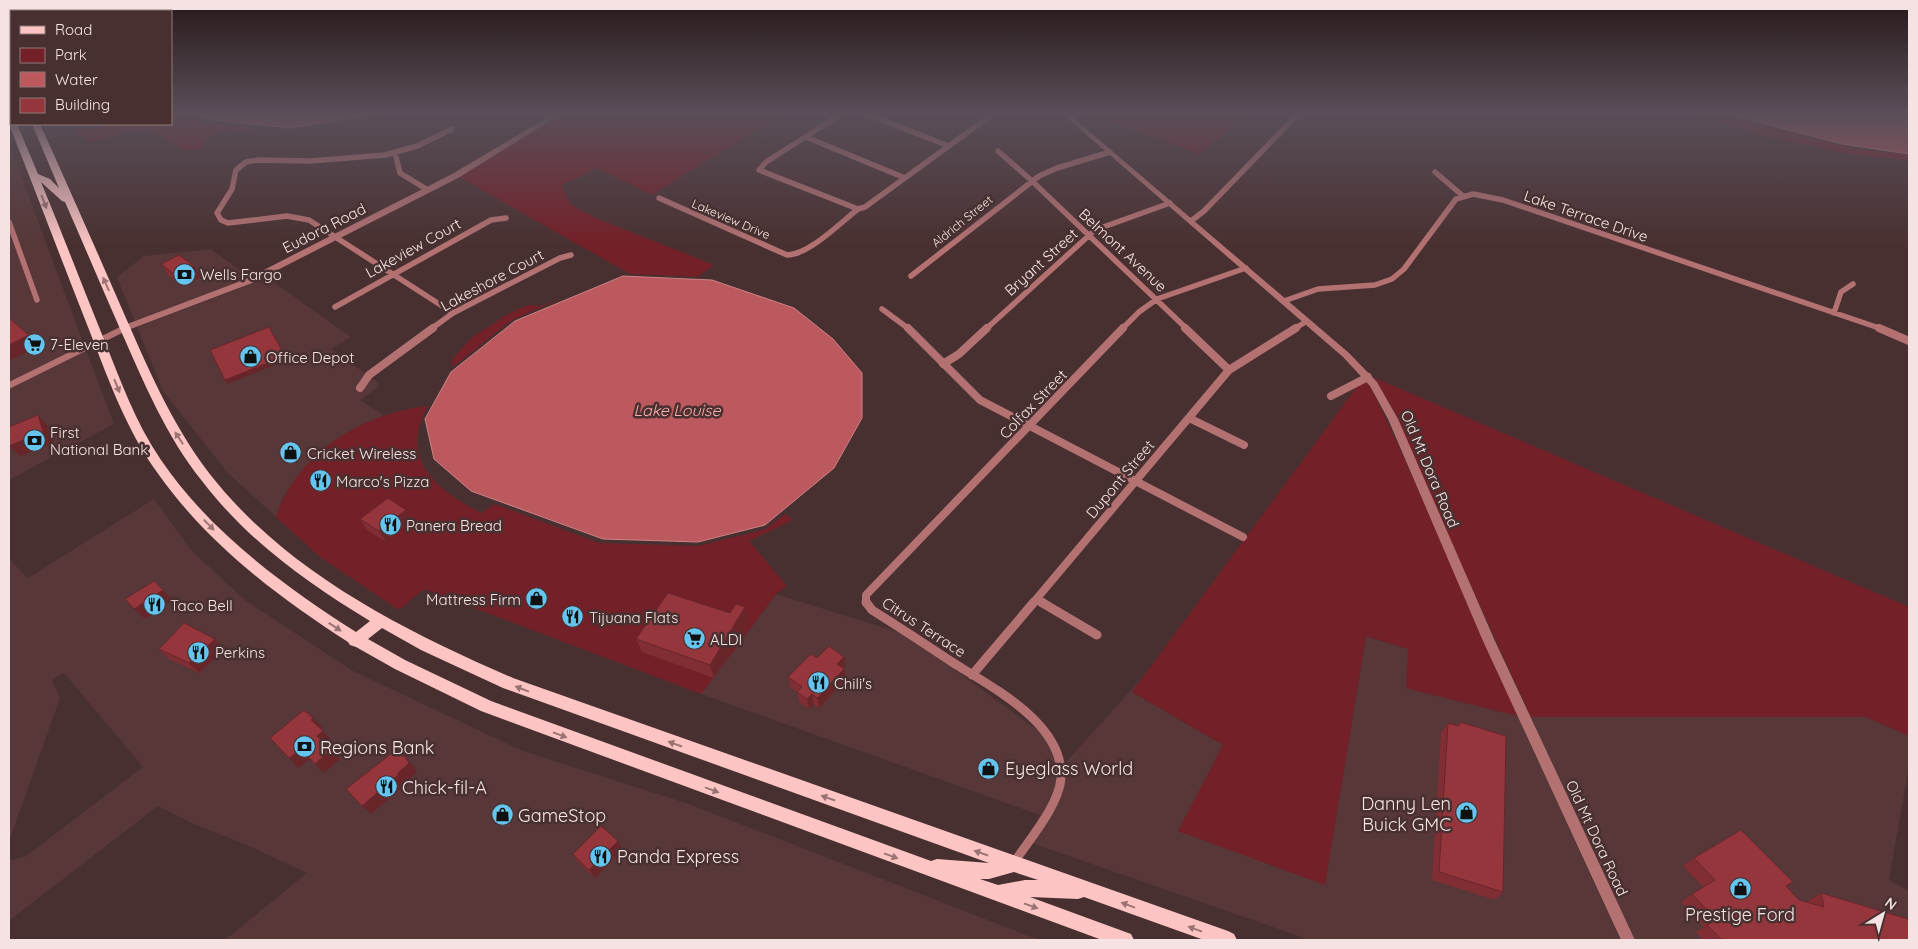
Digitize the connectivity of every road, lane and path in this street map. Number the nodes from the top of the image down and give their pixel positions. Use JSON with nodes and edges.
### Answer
{"nodes":[{"id":1,"x":26,"y":157,"type":"edge"},
{"id":2,"x":51,"y":157,"type":"edge"},
{"id":3,"x":354,"y":157,"type":"edge"},
{"id":4,"x":395,"y":157,"type":"edge"},
{"id":5,"x":489,"y":157,"type":"edge"},
{"id":6,"x":774,"y":157,"type":"edge"},
{"id":7,"x":855,"y":157,"type":"edge"},
{"id":8,"x":933,"y":157,"type":"edge"},
{"id":9,"x":1005,"y":157,"type":"edge"},
{"id":10,"x":1092,"y":157,"type":"edge"},
{"id":11,"x":1116,"y":157,"type":"edge"},
{"id":12,"x":1256,"y":157,"type":"edge"},
{"id":13,"x":1434,"y":172,"type":"dead end"},
{"id":14,"x":34,"y":176,"type":"junction"},
{"id":15,"x":905,"y":178,"type":"junction"},
{"id":16,"x":1032,"y":180,"type":"junction"},
{"id":17,"x":428,"y":190,"type":"junction"},
{"id":18,"x":1463,"y":196,"type":"junction"},
{"id":19,"x":659,"y":198,"type":"dead end"},
{"id":20,"x":1170,"y":203,"type":"junction"},
{"id":21,"x":71,"y":204,"type":"junction"},
{"id":22,"x":858,"y":209,"type":"junction"},
{"id":23,"x":506,"y":218,"type":"dead end"},
{"id":24,"x":1191,"y":221,"type":"junction"},
{"id":25,"x":9,"y":222,"type":"edge"},
{"id":26,"x":1089,"y":236,"type":"junction"},
{"id":27,"x":335,"y":238,"type":"junction"},
{"id":28,"x":571,"y":255,"type":"dead end"},
{"id":29,"x":1246,"y":268,"type":"junction"},
{"id":30,"x":392,"y":274,"type":"junction"},
{"id":31,"x":911,"y":276,"type":"dead end"},
{"id":32,"x":1853,"y":284,"type":"dead end"},
{"id":33,"x":1157,"y":299,"type":"junction"},
{"id":34,"x":37,"y":300,"type":"dead end"},
{"id":35,"x":1284,"y":301,"type":"junction"},
{"id":36,"x":335,"y":307,"type":"dead end"},
{"id":37,"x":882,"y":309,"type":"dead end"},
{"id":38,"x":453,"y":312,"type":"junction"},
{"id":39,"x":1834,"y":313,"type":"junction"},
{"id":40,"x":1307,"y":321,"type":"junction"},
{"id":41,"x":125,"y":328,"type":"junction"},
{"id":42,"x":99,"y":341,"type":"junction"},
{"id":43,"x":1909,"y":341,"type":"edge"},
{"id":44,"x":943,"y":364,"type":"junction"},
{"id":45,"x":1229,"y":370,"type":"junction"},
{"id":46,"x":1368,"y":377,"type":"junction"},
{"id":47,"x":9,"y":386,"type":"edge"},
{"id":48,"x":360,"y":388,"type":"dead end"},
{"id":49,"x":1331,"y":396,"type":"dead end"},
{"id":50,"x":1189,"y":418,"type":"junction"},
{"id":51,"x":1029,"y":427,"type":"junction"},
{"id":52,"x":1244,"y":445,"type":"dead end"},
{"id":53,"x":1136,"y":482,"type":"junction"},
{"id":54,"x":1242,"y":537,"type":"dead end"},
{"id":55,"x":865,"y":598,"type":"joint"},
{"id":56,"x":1037,"y":599,"type":"junction"},
{"id":57,"x":381,"y":621,"type":"junction"},
{"id":58,"x":1097,"y":635,"type":"dead end"},
{"id":59,"x":355,"y":641,"type":"junction"},
{"id":60,"x":972,"y":675,"type":"junction"},
{"id":61,"x":1013,"y":864,"type":"junction"},
{"id":62,"x":920,"y":866,"type":"junction"},
{"id":63,"x":1093,"y":892,"type":"junction"},
{"id":64,"x":997,"y":894,"type":"junction"},
{"id":65,"x":1125,"y":940,"type":"edge"},
{"id":66,"x":1228,"y":940,"type":"edge"},
{"id":67,"x":1628,"y":940,"type":"edge"}],
"edges":[{"from":1,"to":14,"type":"main road"},
{"from":2,"to":21,"type":"main road"},
{"from":3,"to":27,"type":"street"},
{"from":4,"to":17,"type":"street"},
{"from":5,"to":17,"type":"street","name":"Eudora Road"},
{"from":6,"to":22,"type":"street"},
{"from":7,"to":15,"type":"street"},
{"from":8,"to":15,"type":"street"},
{"from":9,"to":16,"type":"street","name":"Belmont Avenue"},
{"from":10,"to":16,"type":"street","name":"Aldrich Street"},
{"from":11,"to":20,"type":"street","name":"Old Mt Dora Road"},
{"from":12,"to":24,"type":"street"},
{"from":13,"to":18,"type":"street"},
{"from":14,"to":21,"type":"main road"},
{"from":14,"to":42,"type":"main road","one_way":true},
{"from":15,"to":22,"type":"street"},
{"from":16,"to":26,"type":"street","name":"Belmont Avenue"},
{"from":16,"to":31,"type":"street","name":"Aldrich Street"},
{"from":17,"to":27,"type":"street","name":"Eudora Road"},
{"from":18,"to":35,"type":"street"},
{"from":18,"to":39,"type":"street","name":"Lake Terrace Drive"},
{"from":19,"to":22,"type":"street","name":"Lakeview Drive"},
{"from":20,"to":24,"type":"street","name":"Old Mt Dora Road"},
{"from":20,"to":26,"type":"street","name":"Bryant Street"},
{"from":41,"to":21,"type":"main road","one_way":true},
{"from":23,"to":30,"type":"street","name":"Lakeview Court"},
{"from":24,"to":29,"type":"street","name":"Old Mt Dora Road"},
{"from":25,"to":34,"type":"street"},
{"from":26,"to":33,"type":"street","name":"Belmont Avenue"},
{"from":26,"to":44,"type":"street","name":"Bryant Street"},
{"from":27,"to":30,"type":"street"},
{"from":27,"to":41,"type":"street","name":"Eudora Road"},
{"from":28,"to":38,"type":"street","name":"Lakeshore Court"},
{"from":29,"to":33,"type":"street","name":"Colfax Street"},
{"from":29,"to":35,"type":"street","name":"Old Mt Dora Road"},
{"from":30,"to":36,"type":"street","name":"Lakeview Court"},
{"from":30,"to":38,"type":"street"},
{"from":32,"to":39,"type":"street"},
{"from":33,"to":45,"type":"street","name":"Belmont Avenue"},
{"from":33,"to":51,"type":"street","name":"Colfax Street"},
{"from":35,"to":40,"type":"street","name":"Old Mt Dora Road"},
{"from":37,"to":44,"type":"street"},
{"from":38,"to":48,"type":"street","name":"Lakeshore Court"},
{"from":39,"to":43,"type":"street","name":"Lake Terrace Drive"},
{"from":40,"to":45,"type":"street","name":"Dupont Street"},
{"from":40,"to":46,"type":"street","name":"Old Mt Dora Road"},
{"from":41,"to":42,"type":"street","name":"Eudora Road"},
{"from":57,"to":41,"type":"main road","one_way":true},
{"from":42,"to":47,"type":"street","name":"Eudora Road"},
{"from":42,"to":59,"type":"main road","one_way":true},
{"from":44,"to":51,"type":"street"},
{"from":45,"to":50,"type":"street","name":"Dupont Street"},
{"from":46,"to":49,"type":"street"},
{"from":46,"to":67,"type":"street","name":"Old Mt Dora Road"},
{"from":50,"to":52,"type":"street"},
{"from":50,"to":53,"type":"street","name":"Dupont Street"},
{"from":51,"to":53,"type":"street"},
{"from":51,"to":55,"type":"street","name":"Colfax Street"},
{"from":53,"to":54,"type":"street"},
{"from":53,"to":56,"type":"street","name":"Dupont Street"},
{"from":55,"to":60,"type":"street","name":"Citrus Terrace"},
{"from":56,"to":58,"type":"street"},
{"from":56,"to":60,"type":"street","name":"Dupont Street"},
{"from":57,"to":59,"type":"main road"},
{"from":61,"to":57,"type":"main road","one_way":true},
{"from":59,"to":62,"type":"main road","one_way":true},
{"from":60,"to":61,"type":"street","name":"Citrus Terrace"},
{"from":61,"to":62,"type":"main road"},
{"from":61,"to":63,"type":"main road"},
{"from":62,"to":64,"type":"main road"},
{"from":63,"to":64,"type":"main road"},
{"from":66,"to":63,"type":"main road","one_way":true},
{"from":64,"to":65,"type":"main road","one_way":true}]}
